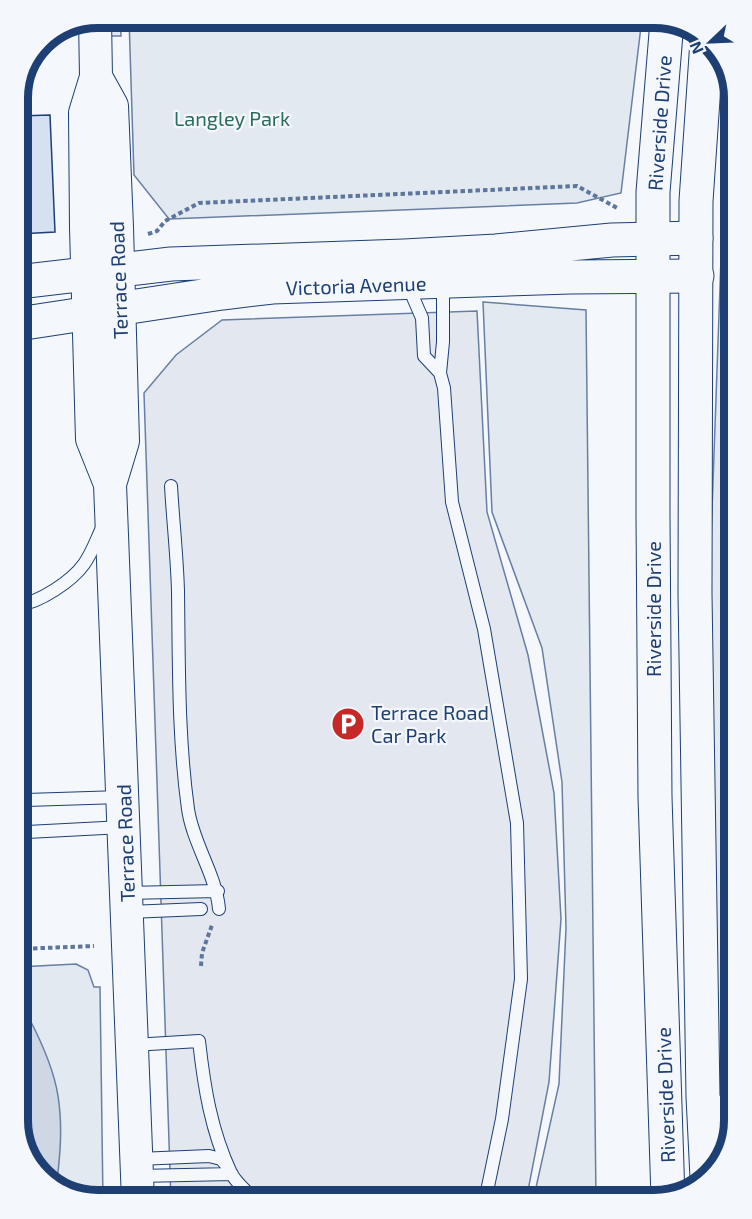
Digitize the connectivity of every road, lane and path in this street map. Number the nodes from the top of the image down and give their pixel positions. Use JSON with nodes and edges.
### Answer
{"nodes":[{"id":1,"x":95,"y":29,"type":"edge"},
{"id":2,"x":666,"y":30,"type":"edge"},
{"id":3,"x":705,"y":72,"type":"edge"},
{"id":4,"x":622,"y":211,"type":"dead end"},
{"id":5,"x":142,"y":236,"type":"dead end"},
{"id":6,"x":696,"y":238,"type":"junction"},
{"id":7,"x":653,"y":239,"type":"junction"},
{"id":8,"x":103,"y":273,"type":"junction"},
{"id":9,"x":653,"y":276,"type":"junction"},
{"id":10,"x":697,"y":276,"type":"junction"},
{"id":11,"x":29,"y":281,"type":"edge"},
{"id":12,"x":443,"y":282,"type":"junction"},
{"id":13,"x":384,"y":284,"type":"junction"},
{"id":14,"x":104,"y":312,"type":"junction"},
{"id":15,"x":29,"y":322,"type":"edge"},
{"id":16,"x":440,"y":373,"type":"junction"},
{"id":17,"x":171,"y":486,"type":"dead end"},
{"id":18,"x":110,"y":498,"type":"junction"},
{"id":19,"x":29,"y":603,"type":"edge"},
{"id":20,"x":29,"y":800,"type":"edge"},
{"id":21,"x":123,"y":812,"type":"junction"},
{"id":22,"x":29,"y":832,"type":"edge"},
{"id":23,"x":218,"y":891,"type":"junction"},
{"id":24,"x":127,"y":903,"type":"junction"},
{"id":25,"x":201,"y":909,"type":"dead end"},
{"id":26,"x":219,"y":909,"type":"dead end"},
{"id":27,"x":213,"y":921,"type":"dead end"},
{"id":28,"x":94,"y":946,"type":"dead end"},
{"id":29,"x":29,"y":949,"type":"edge"},
{"id":30,"x":201,"y":966,"type":"dead end"},
{"id":31,"x":133,"y":1045,"type":"junction"},
{"id":32,"x":703,"y":1097,"type":"junction"},
{"id":33,"x":724,"y":1104,"type":"edge"},
{"id":34,"x":706,"y":1166,"type":"edge"},
{"id":35,"x":230,"y":1171,"type":"junction"},
{"id":36,"x":137,"y":1178,"type":"edge"},
{"id":37,"x":668,"y":1189,"type":"edge"},
{"id":38,"x":246,"y":1190,"type":"edge"},
{"id":39,"x":487,"y":1190,"type":"edge"}],
"edges":[{"from":1,"to":8,"type":"street","name":"Terrace Road"},
{"from":2,"to":7,"type":"main road","name":"Riverside Drive"},
{"from":3,"to":6,"type":"main road","name":"Riverside Drive"},
{"from":4,"to":5,"type":"path"},
{"from":6,"to":7,"type":"main road","name":"Victoria Avenue"},
{"from":6,"to":10,"type":"main road","name":"Riverside Drive"},
{"from":7,"to":8,"type":"main road","name":"Victoria Avenue"},
{"from":7,"to":9,"type":"main road","name":"Riverside Drive"},
{"from":8,"to":11,"type":"main road","name":"Victoria Avenue"},
{"from":8,"to":14,"type":"street","name":"Terrace Road"},
{"from":9,"to":10,"type":"main road","name":"Victoria Avenue"},
{"from":9,"to":12,"type":"main road","name":"Victoria Avenue"},
{"from":9,"to":37,"type":"main road","name":"Riverside Drive"},
{"from":10,"to":32,"type":"main road","name":"Riverside Drive"},
{"from":12,"to":13,"type":"main road","name":"Victoria Avenue"},
{"from":12,"to":16,"type":"lane"},
{"from":13,"to":14,"type":"main road","name":"Victoria Avenue"},
{"from":13,"to":16,"type":"lane"},
{"from":14,"to":15,"type":"main road","name":"Victoria Avenue"},
{"from":14,"to":18,"type":"street","name":"Terrace Road"},
{"from":16,"to":39,"type":"lane"},
{"from":17,"to":23,"type":"lane"},
{"from":18,"to":19,"type":"lane"},
{"from":18,"to":21,"type":"street","name":"Terrace Road"},
{"from":20,"to":21,"type":"lane"},
{"from":21,"to":22,"type":"lane"},
{"from":21,"to":24,"type":"street","name":"Terrace Road"},
{"from":23,"to":24,"type":"lane"},
{"from":23,"to":26,"type":"lane"},
{"from":24,"to":25,"type":"lane"},
{"from":24,"to":31,"type":"street","name":"Terrace Road"},
{"from":27,"to":30,"type":"path"},
{"from":28,"to":29,"type":"path"},
{"from":31,"to":35,"type":"lane"},
{"from":31,"to":36,"type":"street","name":"Terrace Road"},
{"from":32,"to":33,"type":"lane"},
{"from":32,"to":34,"type":"main road","name":"Riverside Drive"},
{"from":35,"to":36,"type":"lane"},
{"from":35,"to":36,"type":"lane"},
{"from":35,"to":38,"type":"lane"}]}
